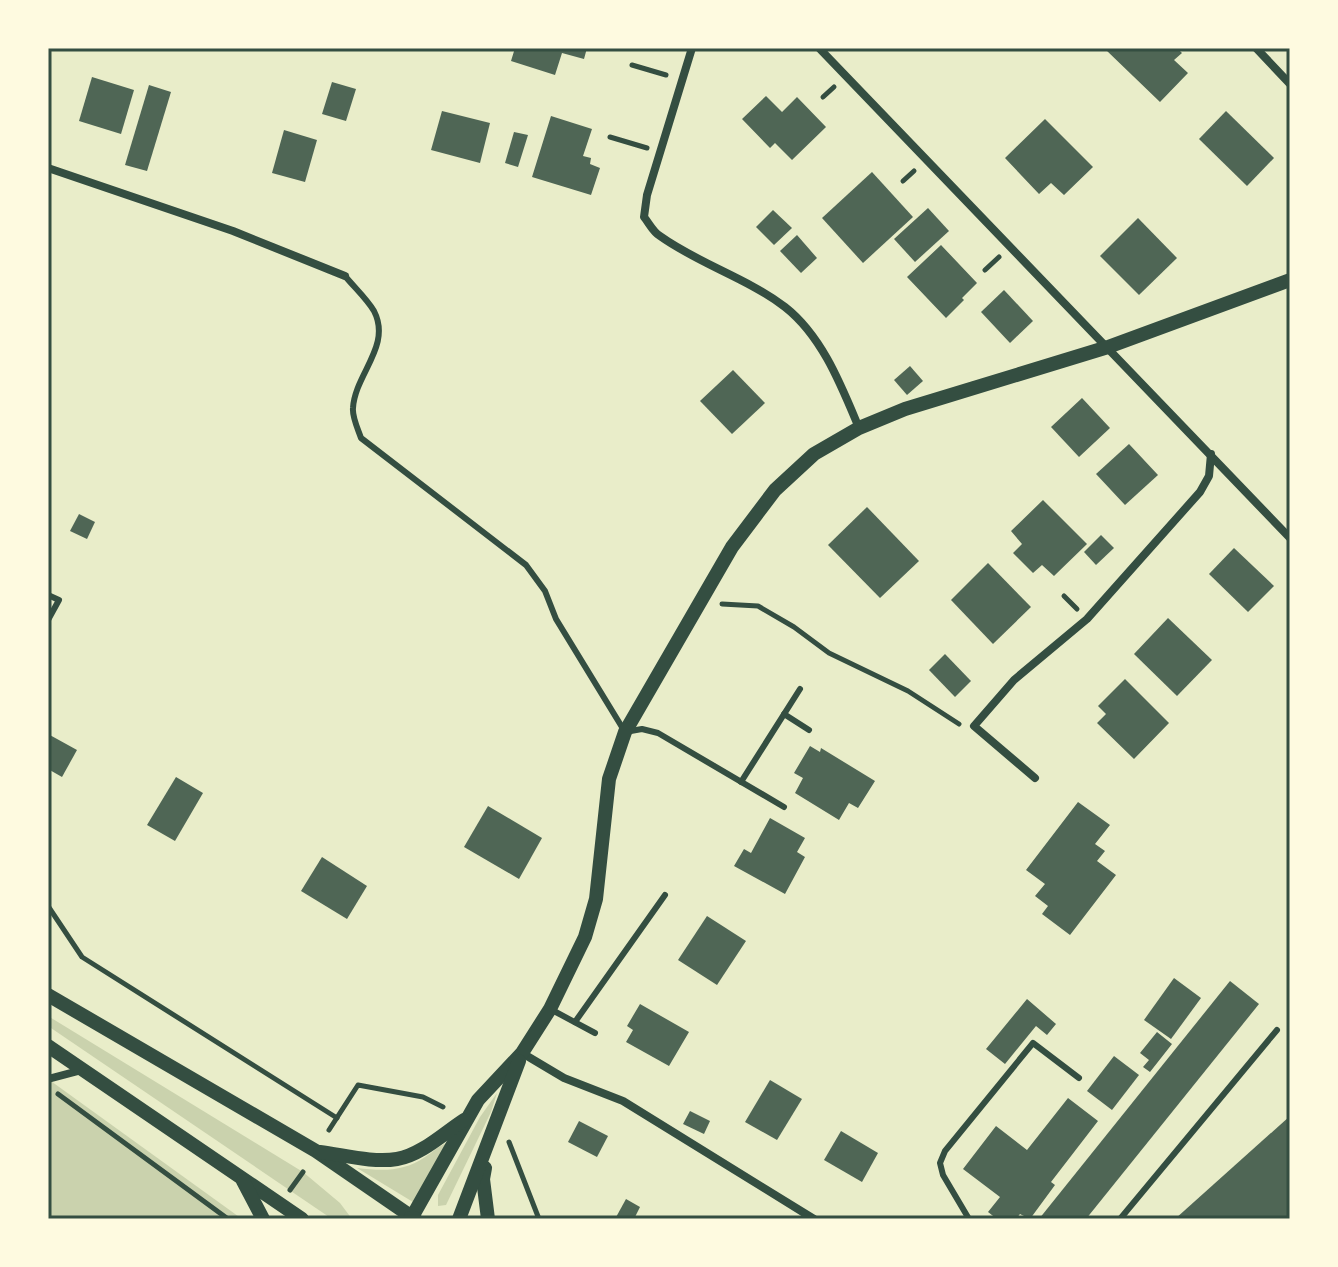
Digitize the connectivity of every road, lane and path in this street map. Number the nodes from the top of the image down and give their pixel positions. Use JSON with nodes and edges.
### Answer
{"nodes":[{"id":1,"x":692,"y":48,"type":"edge"},
{"id":2,"x":819,"y":48,"type":"edge"},
{"id":3,"x":1256,"y":48,"type":"edge"},
{"id":4,"x":632,"y":65,"type":"dead end"},
{"id":5,"x":682,"y":79,"type":"junction"},
{"id":6,"x":1290,"y":84,"type":"edge"},
{"id":7,"x":610,"y":137,"type":"dead end"},
{"id":8,"x":661,"y":152,"type":"junction"},
{"id":9,"x":48,"y":168,"type":"edge"},
{"id":10,"x":345,"y":276,"type":"joint"},
{"id":11,"x":1290,"y":280,"type":"edge"},
{"id":12,"x":1108,"y":347,"type":"junction"},
{"id":13,"x":859,"y":428,"type":"junction"},
{"id":14,"x":1211,"y":454,"type":"junction"},
{"id":15,"x":1290,"y":538,"type":"edge"},
{"id":16,"x":48,"y":595,"type":"edge"},
{"id":17,"x":697,"y":606,"type":"junction"},
{"id":18,"x":48,"y":620,"type":"edge"},
{"id":19,"x":800,"y":689,"type":"dead end"},
{"id":20,"x":784,"y":714,"type":"junction"},
{"id":21,"x":974,"y":726,"type":"junction"},
{"id":22,"x":809,"y":730,"type":"dead end"},
{"id":23,"x":625,"y":732,"type":"junction"},
{"id":24,"x":1035,"y":778,"type":"dead end"},
{"id":25,"x":741,"y":782,"type":"junction"},
{"id":26,"x":784,"y":807,"type":"dead end"},
{"id":27,"x":665,"y":895,"type":"dead end"},
{"id":28,"x":48,"y":906,"type":"edge"},
{"id":29,"x":48,"y":995,"type":"edge"},
{"id":30,"x":550,"y":1009,"type":"junction"},
{"id":31,"x":575,"y":1022,"type":"junction"},
{"id":32,"x":1277,"y":1030,"type":"dead end"},
{"id":33,"x":595,"y":1033,"type":"dead end"},
{"id":34,"x":48,"y":1046,"type":"edge"},
{"id":35,"x":522,"y":1053,"type":"junction"},
{"id":36,"x":82,"y":1070,"type":"junction"},
{"id":37,"x":1079,"y":1078,"type":"dead end"},
{"id":38,"x":48,"y":1079,"type":"edge"},
{"id":39,"x":48,"y":1087,"type":"edge"},
{"id":40,"x":443,"y":1107,"type":"dead end"},
{"id":41,"x":337,"y":1118,"type":"junction"},
{"id":42,"x":466,"y":1119,"type":"junction"},
{"id":43,"x":329,"y":1130,"type":"dead end"},
{"id":44,"x":498,"y":1136,"type":"junction"},
{"id":45,"x":316,"y":1151,"type":"junction"},
{"id":46,"x":303,"y":1172,"type":"dead end"},
{"id":47,"x":243,"y":1181,"type":"junction"},
{"id":48,"x":290,"y":1190,"type":"dead end"},
{"id":49,"x":412,"y":1218,"type":"edge"},
{"id":50,"x":228,"y":1219,"type":"edge"},
{"id":51,"x":263,"y":1219,"type":"edge"},
{"id":52,"x":302,"y":1219,"type":"edge"},
{"id":53,"x":459,"y":1219,"type":"edge"},
{"id":54,"x":488,"y":1219,"type":"edge"},
{"id":55,"x":539,"y":1219,"type":"edge"},
{"id":56,"x":814,"y":1219,"type":"edge"},
{"id":57,"x":969,"y":1219,"type":"edge"},
{"id":58,"x":1120,"y":1219,"type":"edge"}],
"edges":[{"from":1,"to":5,"type":"street"},
{"from":2,"to":12,"type":"street"},
{"from":3,"to":6,"type":"street"},
{"from":4,"to":5,"type":"path"},
{"from":5,"to":8,"type":"street"},
{"from":7,"to":8,"type":"path"},
{"from":8,"to":13,"type":"street"},
{"from":9,"to":10,"type":"street"},
{"from":10,"to":23,"type":"lane"},
{"from":11,"to":12,"type":"street"},
{"from":12,"to":13,"type":"street"},
{"from":12,"to":14,"type":"street"},
{"from":13,"to":17,"type":"street"},
{"from":14,"to":15,"type":"street"},
{"from":14,"to":21,"type":"street"},
{"from":16,"to":18,"type":"lane"},
{"from":17,"to":21,"type":"path"},
{"from":17,"to":23,"type":"street"},
{"from":19,"to":20,"type":"lane"},
{"from":20,"to":22,"type":"lane"},
{"from":20,"to":25,"type":"lane"},
{"from":21,"to":24,"type":"street"},
{"from":23,"to":25,"type":"lane"},
{"from":23,"to":30,"type":"street"},
{"from":25,"to":26,"type":"lane"},
{"from":27,"to":31,"type":"lane"},
{"from":28,"to":41,"type":"path"},
{"from":29,"to":45,"type":"street"},
{"from":30,"to":31,"type":"lane"},
{"from":30,"to":35,"type":"street"},
{"from":31,"to":33,"type":"lane"},
{"from":32,"to":58,"type":"lane"},
{"from":34,"to":36,"type":"street"},
{"from":35,"to":42,"type":"street"},
{"from":35,"to":44,"type":"street"},
{"from":35,"to":56,"type":"street"},
{"from":36,"to":38,"type":"street"},
{"from":36,"to":47,"type":"street"},
{"from":37,"to":57,"type":"lane"},
{"from":39,"to":50,"type":"path"},
{"from":40,"to":41,"type":"path"},
{"from":41,"to":43,"type":"path"},
{"from":42,"to":45,"type":"street"},
{"from":42,"to":49,"type":"street"},
{"from":44,"to":53,"type":"street"},
{"from":44,"to":54,"type":"street"},
{"from":44,"to":55,"type":"path"},
{"from":45,"to":49,"type":"street"},
{"from":46,"to":48,"type":"path"},
{"from":47,"to":51,"type":"street"},
{"from":47,"to":52,"type":"street"}]}
